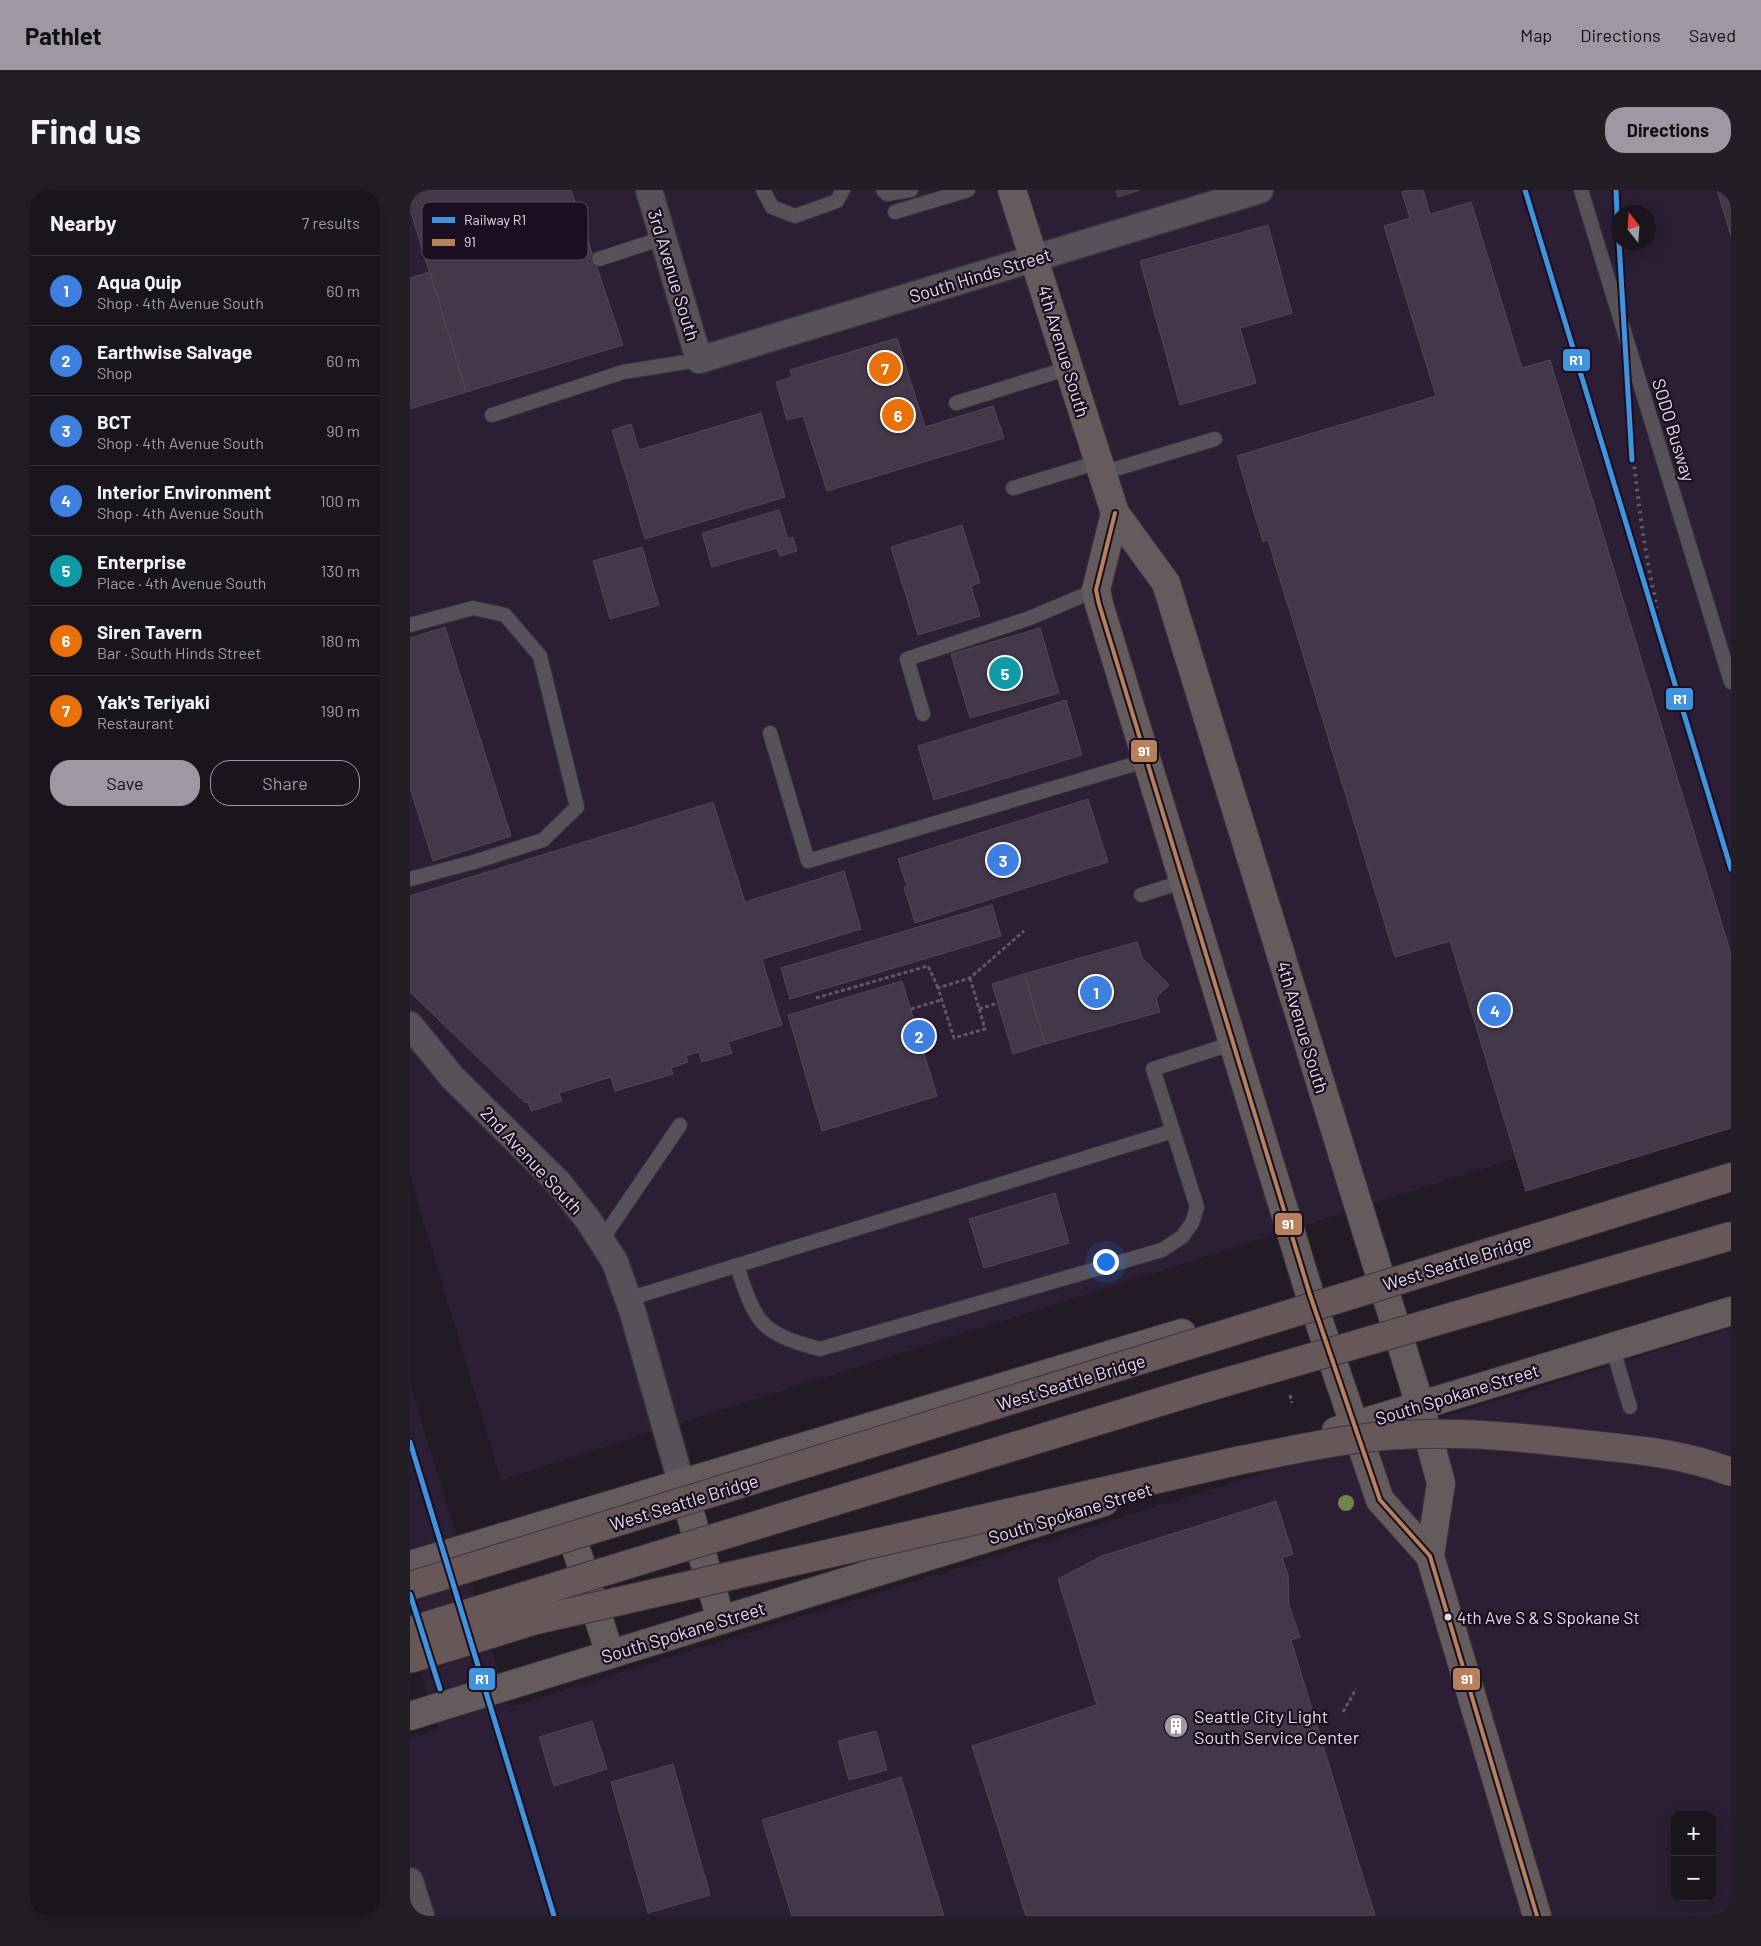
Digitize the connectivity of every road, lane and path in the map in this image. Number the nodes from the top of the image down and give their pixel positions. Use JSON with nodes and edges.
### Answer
{"nodes":[{"id":1,"x":648,"y":190,"type":"edge"},
{"id":2,"x":763,"y":190,"type":"edge"},
{"id":3,"x":844,"y":190,"type":"edge"},
{"id":4,"x":883,"y":190,"type":"edge"},
{"id":5,"x":910,"y":190,"type":"edge"},
{"id":6,"x":968,"y":190,"type":"edge"},
{"id":7,"x":1012,"y":190,"type":"edge"},
{"id":8,"x":1260,"y":190,"type":"edge"},
{"id":9,"x":1581,"y":190,"type":"edge"},
{"id":10,"x":896,"y":212,"type":"dead end"},
{"id":11,"x":663,"y":238,"type":"junction"},
{"id":12,"x":1035,"y":258,"type":"junction"},
{"id":13,"x":599,"y":259,"type":"dead end"},
{"id":14,"x":699,"y":360,"type":"junction"},
{"id":15,"x":1069,"y":368,"type":"junction"},
{"id":16,"x":956,"y":403,"type":"dead end"},
{"id":17,"x":492,"y":415,"type":"dead end"},
{"id":18,"x":1215,"y":439,"type":"dead end"},
{"id":19,"x":1100,"y":468,"type":"junction"},
{"id":20,"x":1013,"y":488,"type":"dead end"},
{"id":21,"x":1115,"y":513,"type":"junction"},
{"id":22,"x":1096,"y":590,"type":"junction"},
{"id":23,"x":410,"y":625,"type":"edge"},
{"id":24,"x":1731,"y":682,"type":"edge"},
{"id":25,"x":923,"y":714,"type":"dead end"},
{"id":26,"x":770,"y":733,"type":"dead end"},
{"id":27,"x":1148,"y":760,"type":"junction"},
{"id":28,"x":410,"y":879,"type":"edge"},
{"id":29,"x":1185,"y":881,"type":"junction"},
{"id":30,"x":1141,"y":895,"type":"dead end"},
{"id":31,"x":1024,"y":931,"type":"dead end"},
{"id":32,"x":970,"y":978,"type":"junction"},
{"id":33,"x":938,"y":988,"type":"junction"},
{"id":34,"x":816,"y":998,"type":"dead end"},
{"id":35,"x":941,"y":1000,"type":"junction"},
{"id":36,"x":998,"y":1003,"type":"dead end"},
{"id":37,"x":911,"y":1009,"type":"dead end"},
{"id":38,"x":979,"y":1009,"type":"junction"},
{"id":39,"x":410,"y":1025,"type":"edge"},
{"id":40,"x":1234,"y":1043,"type":"junction"},
{"id":41,"x":680,"y":1125,"type":"dead end"},
{"id":42,"x":1173,"y":1131,"type":"junction"},
{"id":43,"x":1731,"y":1166,"type":"edge"},
{"id":44,"x":1731,"y":1177,"type":"edge"},
{"id":45,"x":1731,"y":1236,"type":"edge"},
{"id":46,"x":601,"y":1241,"type":"junction"},
{"id":47,"x":737,"y":1266,"type":"junction"},
{"id":48,"x":1380,"y":1274,"type":"junction"},
{"id":49,"x":1310,"y":1295,"type":"junction"},
{"id":50,"x":628,"y":1299,"type":"junction"},
{"id":51,"x":1731,"y":1311,"type":"edge"},
{"id":52,"x":1612,"y":1346,"type":"junction"},
{"id":53,"x":1420,"y":1406,"type":"junction"},
{"id":54,"x":1630,"y":1406,"type":"dead end"},
{"id":55,"x":1354,"y":1426,"type":"junction"},
{"id":56,"x":1731,"y":1472,"type":"edge"},
{"id":57,"x":681,"y":1482,"type":"junction"},
{"id":58,"x":566,"y":1518,"type":"junction"},
{"id":59,"x":1430,"y":1556,"type":"junction"},
{"id":60,"x":410,"y":1565,"type":"edge"},
{"id":61,"x":410,"y":1586,"type":"edge"},
{"id":62,"x":721,"y":1620,"type":"junction"},
{"id":63,"x":410,"y":1631,"type":"edge"},
{"id":64,"x":610,"y":1654,"type":"junction"},
{"id":65,"x":410,"y":1659,"type":"edge"},
{"id":66,"x":1356,"y":1689,"type":"dead end"},
{"id":67,"x":1343,"y":1712,"type":"dead end"},
{"id":68,"x":410,"y":1716,"type":"edge"},
{"id":69,"x":410,"y":1881,"type":"edge"},
{"id":70,"x":421,"y":1916,"type":"edge"},
{"id":71,"x":1537,"y":1916,"type":"edge"}],
"edges":[{"from":1,"to":11,"type":"street","name":"3rd Avenue South"},
{"from":2,"to":3,"type":"lane"},
{"from":4,"to":5,"type":"lane"},
{"from":6,"to":10,"type":"lane"},
{"from":7,"to":12,"type":"main road","name":"4th Avenue South"},
{"from":8,"to":12,"type":"street","name":"South Hinds Street"},
{"from":9,"to":24,"type":"lane","name":"SODO Busway"},
{"from":11,"to":13,"type":"lane"},
{"from":11,"to":14,"type":"street","name":"3rd Avenue South"},
{"from":12,"to":14,"type":"street","name":"South Hinds Street"},
{"from":12,"to":15,"type":"main road","name":"4th Avenue South"},
{"from":14,"to":17,"type":"lane"},
{"from":15,"to":16,"type":"lane"},
{"from":15,"to":19,"type":"main road","name":"4th Avenue South"},
{"from":18,"to":19,"type":"lane"},
{"from":19,"to":20,"type":"lane"},
{"from":19,"to":21,"type":"main road","name":"4th Avenue South"},
{"from":21,"to":22,"type":"main road"},
{"from":21,"to":48,"type":"main road","name":"4th Avenue South"},
{"from":22,"to":25,"type":"lane"},
{"from":22,"to":27,"type":"main road","name":"4th Avenue South"},
{"from":23,"to":28,"type":"lane"},
{"from":26,"to":27,"type":"lane"},
{"from":27,"to":29,"type":"main road","name":"4th Avenue South"},
{"from":29,"to":30,"type":"lane"},
{"from":29,"to":40,"type":"main road","name":"4th Avenue South"},
{"from":31,"to":32,"type":"path"},
{"from":32,"to":33,"type":"path"},
{"from":32,"to":38,"type":"path"},
{"from":33,"to":34,"type":"path"},
{"from":33,"to":35,"type":"path"},
{"from":35,"to":37,"type":"path"},
{"from":35,"to":38,"type":"path"},
{"from":36,"to":38,"type":"path"},
{"from":39,"to":46,"type":"street","name":"2nd Avenue South"},
{"from":40,"to":42,"type":"lane"},
{"from":40,"to":49,"type":"main road","name":"4th Avenue South"},
{"from":41,"to":46,"type":"lane"},
{"from":42,"to":47,"type":"lane"},
{"from":42,"to":47,"type":"lane"},
{"from":43,"to":48,"type":"main road"},
{"from":44,"to":61,"type":"highway","name":"West Seattle Bridge","bridge":true},
{"from":45,"to":63,"type":"highway","bridge":true},
{"from":46,"to":50,"type":"street","name":"2nd Avenue South"},
{"from":47,"to":50,"type":"lane"},
{"from":48,"to":49,"type":"main road"},
{"from":48,"to":53,"type":"main road","name":"4th Avenue South"},
{"from":49,"to":55,"type":"main road","name":"4th Avenue South"},
{"from":49,"to":57,"type":"main road"},
{"from":50,"to":57,"type":"street","name":"2nd Avenue South"},
{"from":51,"to":52,"type":"main road","name":"South Spokane Street"},
{"from":52,"to":53,"type":"main road","name":"South Spokane Street"},
{"from":52,"to":54,"type":"lane"},
{"from":53,"to":55,"type":"main road","name":"South Spokane Street"},
{"from":53,"to":59,"type":"main road","name":"4th Avenue South"},
{"from":55,"to":59,"type":"main road","name":"4th Avenue South"},
{"from":55,"to":62,"type":"main road","name":"South Spokane Street"},
{"from":56,"to":65,"type":"highway","bridge":true},
{"from":57,"to":58,"type":"main road"},
{"from":57,"to":62,"type":"main road"},
{"from":58,"to":60,"type":"main road"},
{"from":58,"to":64,"type":"main road"},
{"from":59,"to":71,"type":"main road","name":"4th Avenue South"},
{"from":62,"to":64,"type":"main road","name":"South Spokane Street"},
{"from":64,"to":68,"type":"main road","name":"South Spokane Street"},
{"from":66,"to":67,"type":"path"},
{"from":69,"to":70,"type":"street"}]}
